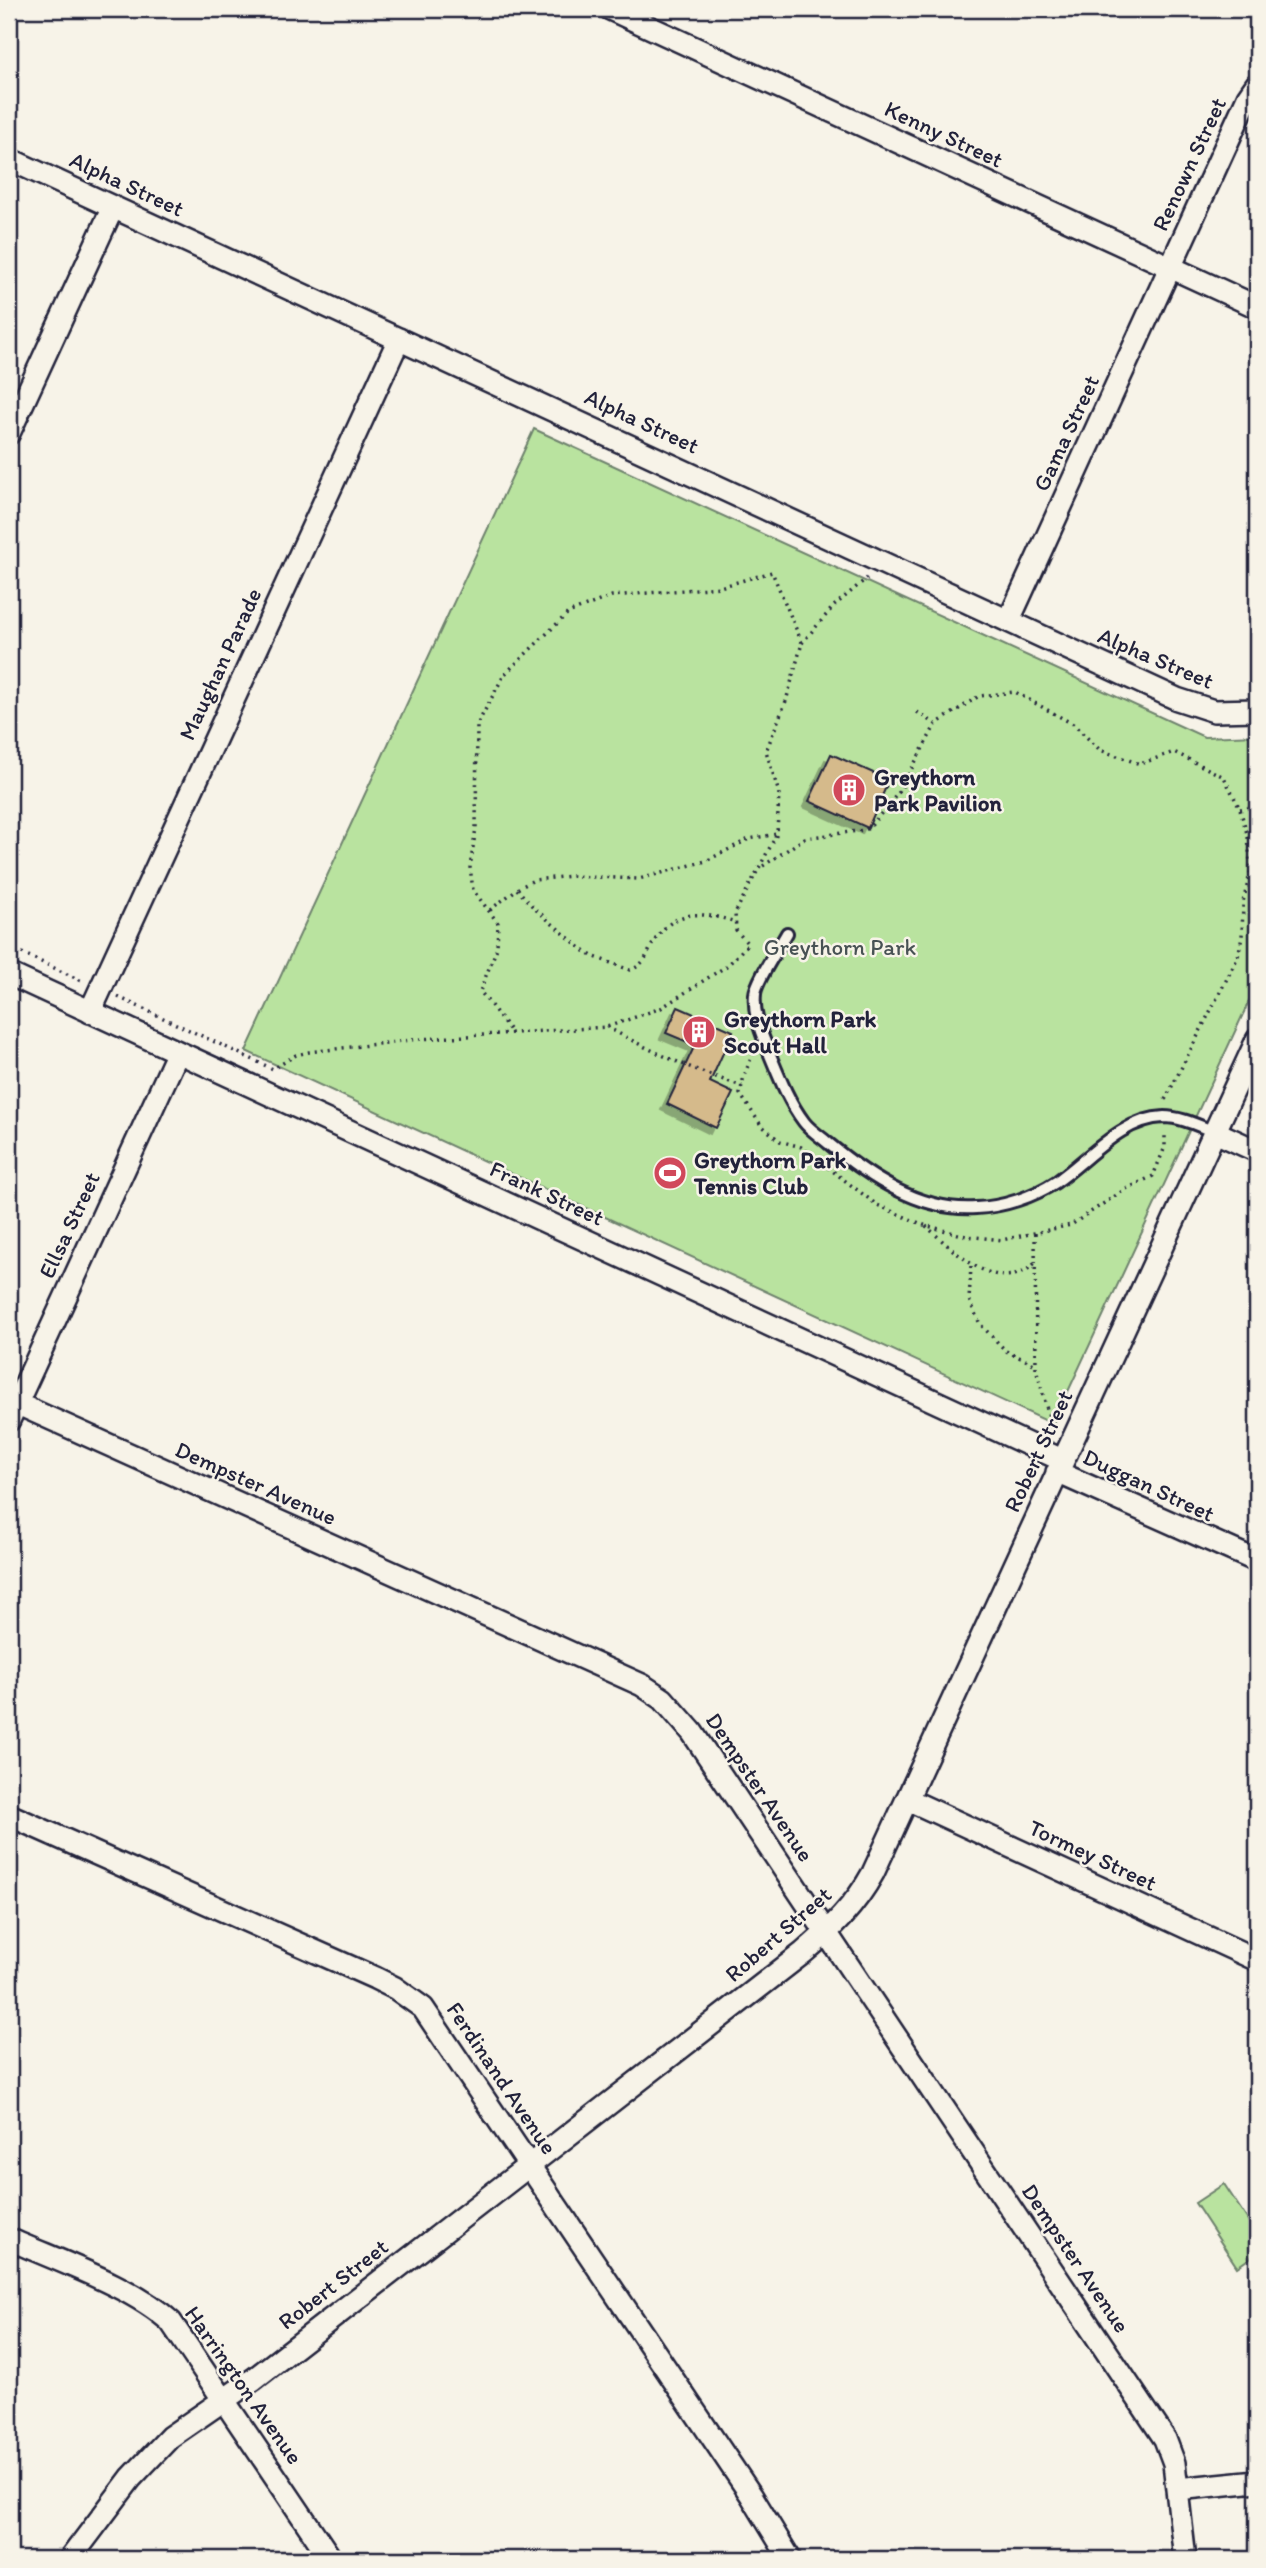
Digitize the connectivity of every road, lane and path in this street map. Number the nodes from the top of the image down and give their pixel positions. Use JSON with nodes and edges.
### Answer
{"nodes":[{"id":1,"x":610,"y":9,"type":"edge"},
{"id":2,"x":1257,"y":84,"type":"edge"},
{"id":3,"x":9,"y":159,"type":"edge"},
{"id":4,"x":113,"y":207,"type":"junction"},
{"id":5,"x":1170,"y":267,"type":"junction"},
{"id":6,"x":1257,"y":307,"type":"edge"},
{"id":7,"x":399,"y":339,"type":"junction"},
{"id":8,"x":9,"y":433,"type":"edge"},
{"id":9,"x":867,"y":578,"type":"dead end"},
{"id":10,"x":1009,"y":620,"type":"junction"},
{"id":11,"x":802,"y":643,"type":"junction"},
{"id":12,"x":1257,"y":710,"type":"edge"},
{"id":13,"x":917,"y":712,"type":"dead end"},
{"id":14,"x":936,"y":724,"type":"junction"},
{"id":15,"x":1257,"y":807,"type":"edge"},
{"id":16,"x":1240,"y":809,"type":"junction"},
{"id":17,"x":777,"y":834,"type":"junction"},
{"id":18,"x":761,"y":867,"type":"junction"},
{"id":19,"x":517,"y":889,"type":"junction"},
{"id":20,"x":490,"y":910,"type":"junction"},
{"id":21,"x":736,"y":922,"type":"junction"},
{"id":22,"x":787,"y":933,"type":"dead end"},
{"id":23,"x":9,"y":947,"type":"edge"},
{"id":24,"x":9,"y":974,"type":"edge"},
{"id":25,"x":100,"y":989,"type":"junction"},
{"id":26,"x":90,"y":1012,"type":"junction"},
{"id":27,"x":607,"y":1027,"type":"junction"},
{"id":28,"x":513,"y":1033,"type":"junction"},
{"id":29,"x":1257,"y":1040,"type":"edge"},
{"id":30,"x":178,"y":1052,"type":"junction"},
{"id":31,"x":754,"y":1052,"type":"dead end"},
{"id":32,"x":742,"y":1086,"type":"junction"},
{"id":33,"x":1165,"y":1117,"type":"junction"},
{"id":34,"x":1215,"y":1132,"type":"junction"},
{"id":35,"x":1257,"y":1151,"type":"edge"},
{"id":36,"x":924,"y":1225,"type":"junction"},
{"id":37,"x":1035,"y":1233,"type":"junction"},
{"id":38,"x":1036,"y":1262,"type":"junction"},
{"id":39,"x":971,"y":1264,"type":"junction"},
{"id":40,"x":1036,"y":1364,"type":"junction"},
{"id":41,"x":11,"y":1408,"type":"edge"},
{"id":42,"x":1053,"y":1432,"type":"dead end"},
{"id":43,"x":1060,"y":1466,"type":"junction"},
{"id":44,"x":1257,"y":1562,"type":"edge"},
{"id":45,"x":907,"y":1799,"type":"junction"},
{"id":46,"x":9,"y":1815,"type":"edge"},
{"id":47,"x":827,"y":1933,"type":"junction"},
{"id":48,"x":1257,"y":1960,"type":"edge"},
{"id":49,"x":529,"y":2165,"type":"junction"},
{"id":50,"x":9,"y":2239,"type":"edge"},
{"id":51,"x":224,"y":2399,"type":"junction"},
{"id":52,"x":1257,"y":2481,"type":"edge"},
{"id":53,"x":1178,"y":2489,"type":"junction"},
{"id":54,"x":70,"y":2559,"type":"edge"},
{"id":55,"x":331,"y":2559,"type":"edge"},
{"id":56,"x":790,"y":2559,"type":"edge"},
{"id":57,"x":1185,"y":2559,"type":"edge"}],
"edges":[{"from":1,"to":5,"type":"street","name":"Kenny Street"},
{"from":2,"to":5,"type":"street","name":"Renown Street"},
{"from":3,"to":4,"type":"street","name":"Alpha Street"},
{"from":4,"to":7,"type":"street","name":"Alpha Street"},
{"from":4,"to":8,"type":"street"},
{"from":5,"to":6,"type":"street","name":"Kenny Street"},
{"from":5,"to":10,"type":"street","name":"Gama Street"},
{"from":7,"to":10,"type":"street","name":"Alpha Street"},
{"from":7,"to":25,"type":"street","name":"Maughan Parade"},
{"from":9,"to":11,"type":"path"},
{"from":10,"to":12,"type":"street","name":"Alpha Street"},
{"from":11,"to":17,"type":"path"},
{"from":11,"to":20,"type":"path"},
{"from":13,"to":14,"type":"path"},
{"from":14,"to":16,"type":"path"},
{"from":14,"to":18,"type":"path"},
{"from":15,"to":16,"type":"path"},
{"from":16,"to":33,"type":"path"},
{"from":17,"to":18,"type":"path"},
{"from":17,"to":19,"type":"path"},
{"from":18,"to":21,"type":"path"},
{"from":19,"to":20,"type":"path"},
{"from":19,"to":21,"type":"path"},
{"from":20,"to":28,"type":"path"},
{"from":21,"to":27,"type":"path"},
{"from":22,"to":33,"type":"lane"},
{"from":23,"to":25,"type":"path"},
{"from":24,"to":26,"type":"street","name":"Frank Street"},
{"from":25,"to":26,"type":"street","name":"Maughan Parade"},
{"from":25,"to":28,"type":"path"},
{"from":26,"to":30,"type":"street","name":"Frank Street"},
{"from":27,"to":28,"type":"path"},
{"from":27,"to":32,"type":"path"},
{"from":29,"to":34,"type":"street","name":"Robert Street"},
{"from":30,"to":41,"type":"street","name":"Ellsa Street"},
{"from":30,"to":43,"type":"street","name":"Frank Street"},
{"from":31,"to":32,"type":"path"},
{"from":32,"to":36,"type":"path"},
{"from":33,"to":34,"type":"lane"},
{"from":33,"to":37,"type":"path"},
{"from":34,"to":35,"type":"street"},
{"from":34,"to":43,"type":"street","name":"Robert Street"},
{"from":36,"to":37,"type":"path"},
{"from":36,"to":39,"type":"path"},
{"from":37,"to":38,"type":"path"},
{"from":38,"to":39,"type":"path"},
{"from":38,"to":40,"type":"path"},
{"from":39,"to":40,"type":"path"},
{"from":40,"to":42,"type":"path"},
{"from":41,"to":47,"type":"street","name":"Dempster Avenue"},
{"from":43,"to":44,"type":"street","name":"Duggan Street"},
{"from":43,"to":45,"type":"street","name":"Robert Street"},
{"from":45,"to":47,"type":"street","name":"Robert Street"},
{"from":45,"to":48,"type":"street","name":"Tormey Street"},
{"from":46,"to":49,"type":"street","name":"Ferdinand Avenue"},
{"from":47,"to":49,"type":"street","name":"Robert Street"},
{"from":47,"to":53,"type":"street","name":"Dempster Avenue"},
{"from":49,"to":51,"type":"street","name":"Robert Street"},
{"from":49,"to":56,"type":"street","name":"Ferdinand Avenue"},
{"from":50,"to":51,"type":"street","name":"Harrington Avenue"},
{"from":51,"to":54,"type":"street","name":"Robert Street"},
{"from":51,"to":55,"type":"street","name":"Harrington Avenue"},
{"from":52,"to":53,"type":"street"},
{"from":53,"to":57,"type":"street","name":"Dempster Avenue"}]}
